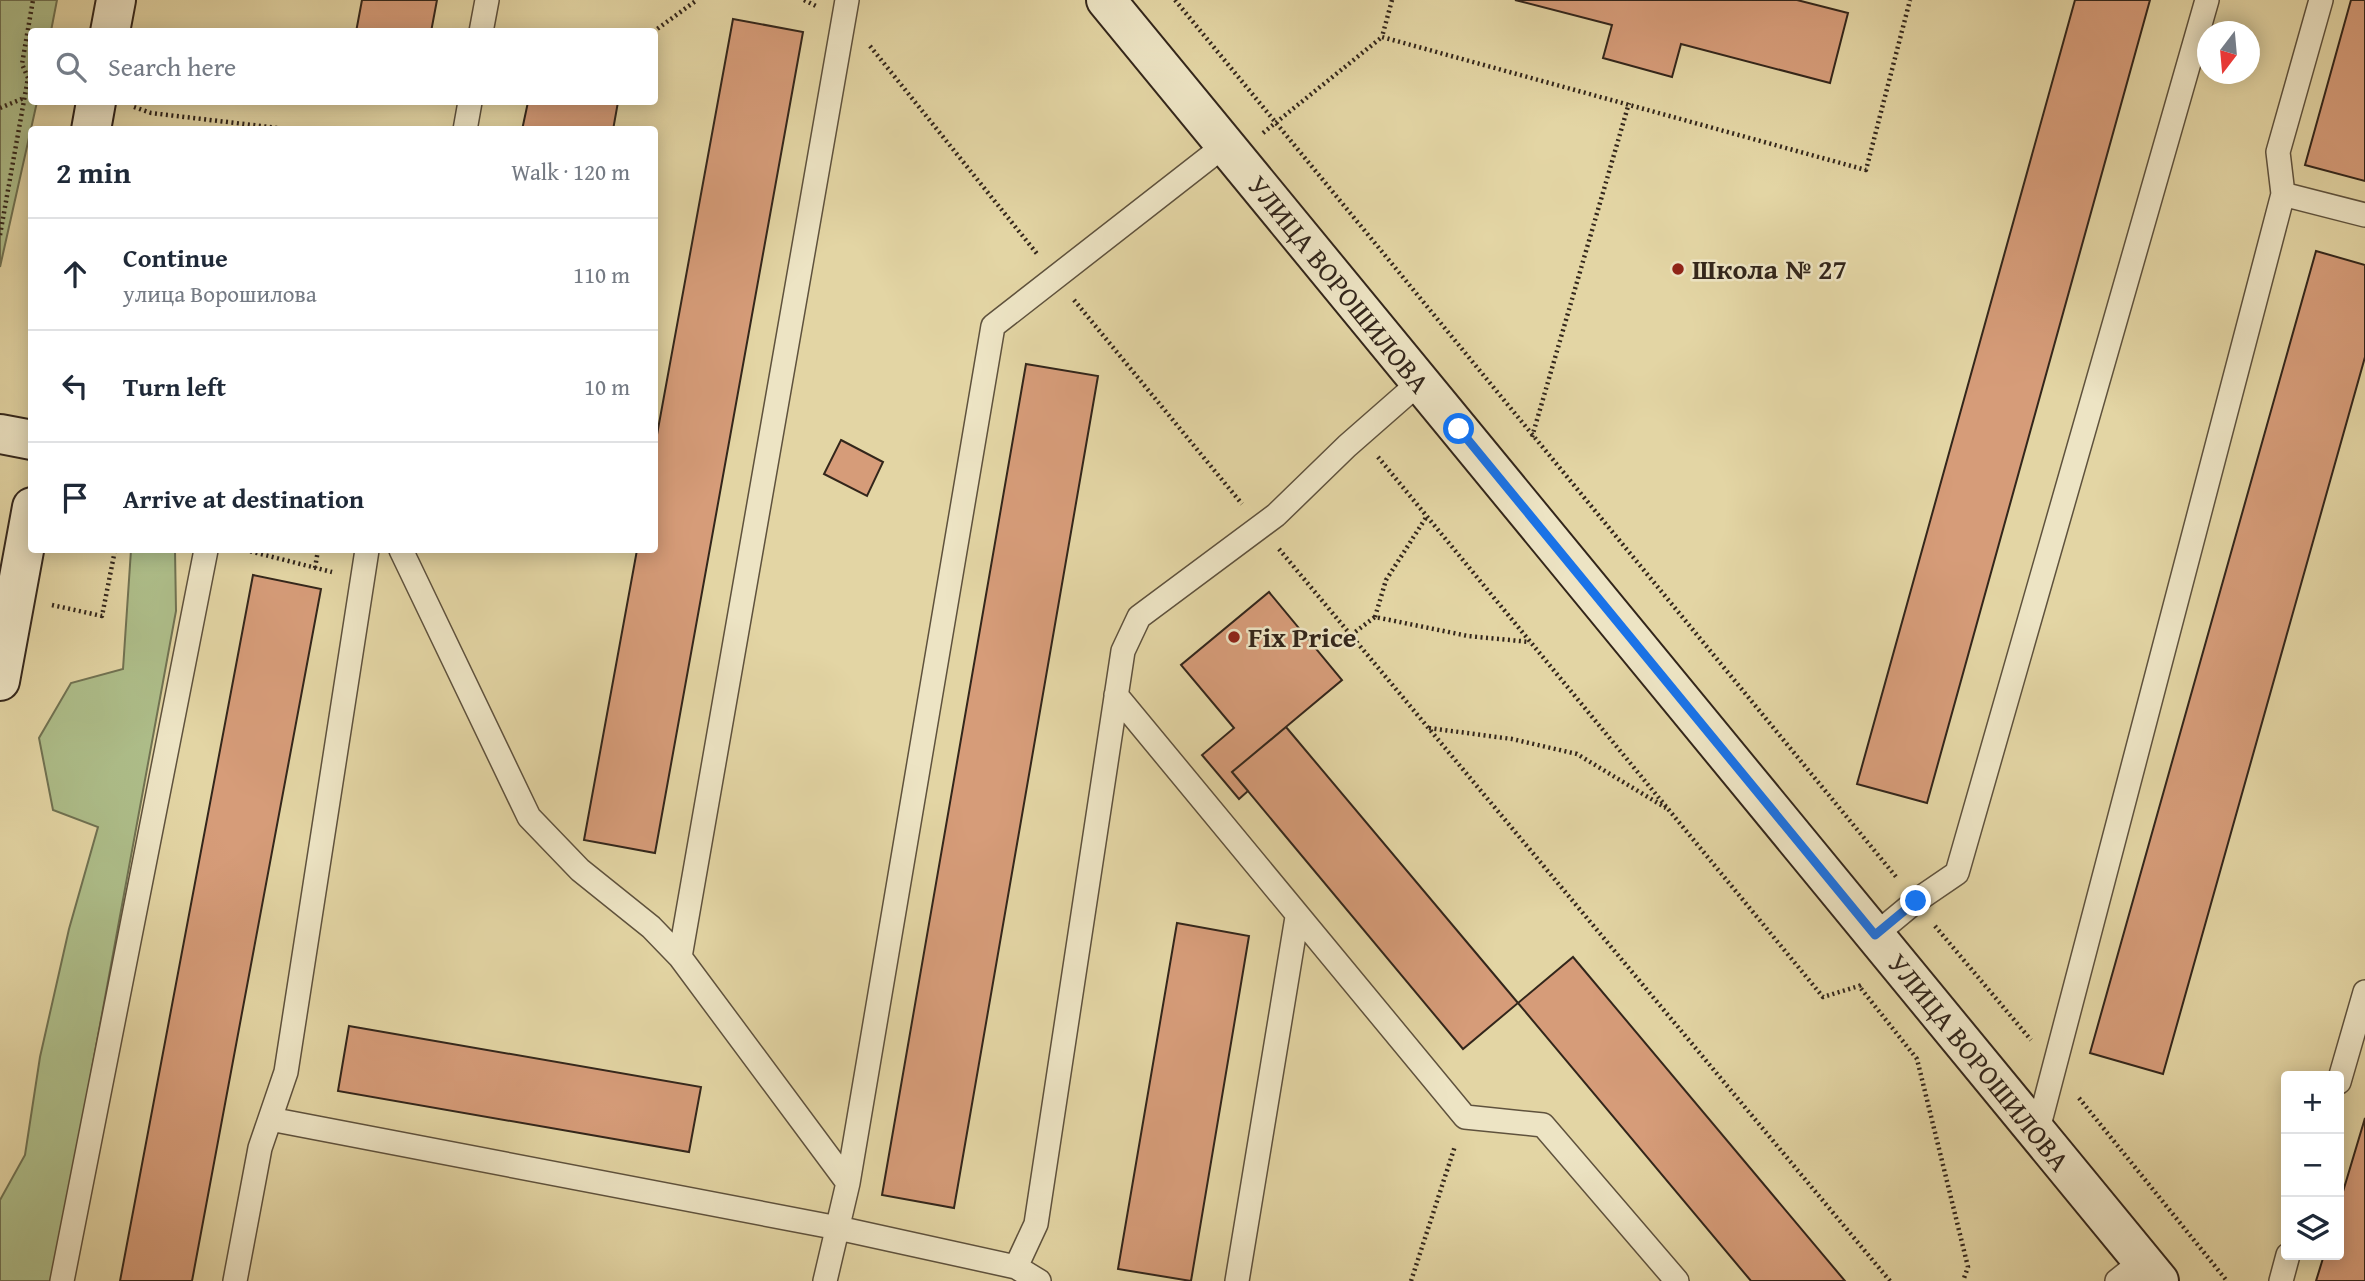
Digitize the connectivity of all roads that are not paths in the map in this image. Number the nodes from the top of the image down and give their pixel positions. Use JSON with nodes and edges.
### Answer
{"nodes":[{"id":1,"x":116,"y":0,"type":"edge"},
{"id":2,"x":487,"y":0,"type":"edge"},
{"id":3,"x":846,"y":0,"type":"edge"},
{"id":4,"x":1106,"y":0,"type":"edge"},
{"id":5,"x":2207,"y":0,"type":"edge"},
{"id":6,"x":2321,"y":0,"type":"edge"},
{"id":7,"x":111,"y":28,"type":"edge"},
{"id":8,"x":482,"y":28,"type":"edge"},
{"id":9,"x":111,"y":105,"type":"edge"},
{"id":10,"x":469,"y":105,"type":"edge"},
{"id":11,"x":94,"y":126,"type":"edge"},
{"id":12,"x":466,"y":126,"type":"edge"},
{"id":13,"x":1225,"y":145,"type":"junction"},
{"id":14,"x":2283,"y":194,"type":"junction"},
{"id":15,"x":2365,"y":215,"type":"edge"},
{"id":16,"x":1420,"y":383,"type":"junction"},
{"id":17,"x":0,"y":434,"type":"edge"},
{"id":18,"x":28,"y":439,"type":"edge"},
{"id":19,"x":28,"y":528,"type":"edge"},
{"id":20,"x":205,"y":553,"type":"edge"},
{"id":21,"x":367,"y":553,"type":"edge"},
{"id":22,"x":402,"y":553,"type":"edge"},
{"id":23,"x":0,"y":681,"type":"edge"},
{"id":24,"x":1116,"y":695,"type":"junction"},
{"id":25,"x":1297,"y":918,"type":"junction"},
{"id":26,"x":1884,"y":947,"type":"junction"},
{"id":27,"x":680,"y":957,"type":"junction"},
{"id":28,"x":2365,"y":992,"type":"edge"},
{"id":29,"x":2342,"y":1071,"type":"edge"},
{"id":30,"x":270,"y":1119,"type":"junction"},
{"id":31,"x":2037,"y":1133,"type":"junction"},
{"id":32,"x":848,"y":1183,"type":"junction"},
{"id":33,"x":838,"y":1228,"type":"junction"},
{"id":34,"x":2287,"y":1260,"type":"edge"},
{"id":35,"x":1016,"y":1267,"type":"junction"},
{"id":36,"x":2140,"y":1274,"type":"edge"},
{"id":37,"x":62,"y":1281,"type":"edge"},
{"id":38,"x":235,"y":1281,"type":"edge"},
{"id":39,"x":825,"y":1281,"type":"edge"},
{"id":40,"x":1039,"y":1281,"type":"edge"},
{"id":41,"x":1237,"y":1281,"type":"edge"},
{"id":42,"x":1677,"y":1281,"type":"edge"},
{"id":43,"x":2281,"y":1281,"type":"edge"}],
"edges":[{"from":1,"to":7,"type":"main road"},
{"from":2,"to":8,"type":"lane"},
{"from":3,"to":27,"type":"lane"},
{"from":4,"to":13,"type":"main road","name":"УЛИЦА ВОРОШИЛОВА"},
{"from":5,"to":26,"type":"lane"},
{"from":6,"to":14,"type":"lane"},
{"from":9,"to":11,"type":"main road"},
{"from":10,"to":12,"type":"lane"},
{"from":13,"to":16,"type":"main road","name":"УЛИЦА ВОРОШИЛОВА"},
{"from":13,"to":32,"type":"lane"},
{"from":14,"to":15,"type":"lane"},
{"from":14,"to":31,"type":"lane"},
{"from":16,"to":24,"type":"lane"},
{"from":16,"to":26,"type":"main road","name":"УЛИЦА ВОРОШИЛОВА"},
{"from":17,"to":18,"type":"main road"},
{"from":19,"to":23,"type":"main road"},
{"from":20,"to":37,"type":"lane"},
{"from":21,"to":30,"type":"lane"},
{"from":22,"to":27,"type":"lane"},
{"from":24,"to":25,"type":"lane"},
{"from":24,"to":35,"type":"lane"},
{"from":25,"to":41,"type":"lane"},
{"from":25,"to":42,"type":"lane"},
{"from":26,"to":31,"type":"main road","name":"УЛИЦА ВОРОШИЛОВА"},
{"from":27,"to":32,"type":"lane"},
{"from":28,"to":29,"type":"lane"},
{"from":30,"to":33,"type":"lane"},
{"from":30,"to":38,"type":"lane"},
{"from":31,"to":36,"type":"main road","name":"УЛИЦА ВОРОШИЛОВА"},
{"from":32,"to":33,"type":"lane"},
{"from":33,"to":35,"type":"lane"},
{"from":33,"to":39,"type":"lane"},
{"from":34,"to":43,"type":"lane"},
{"from":35,"to":40,"type":"lane"}]}
